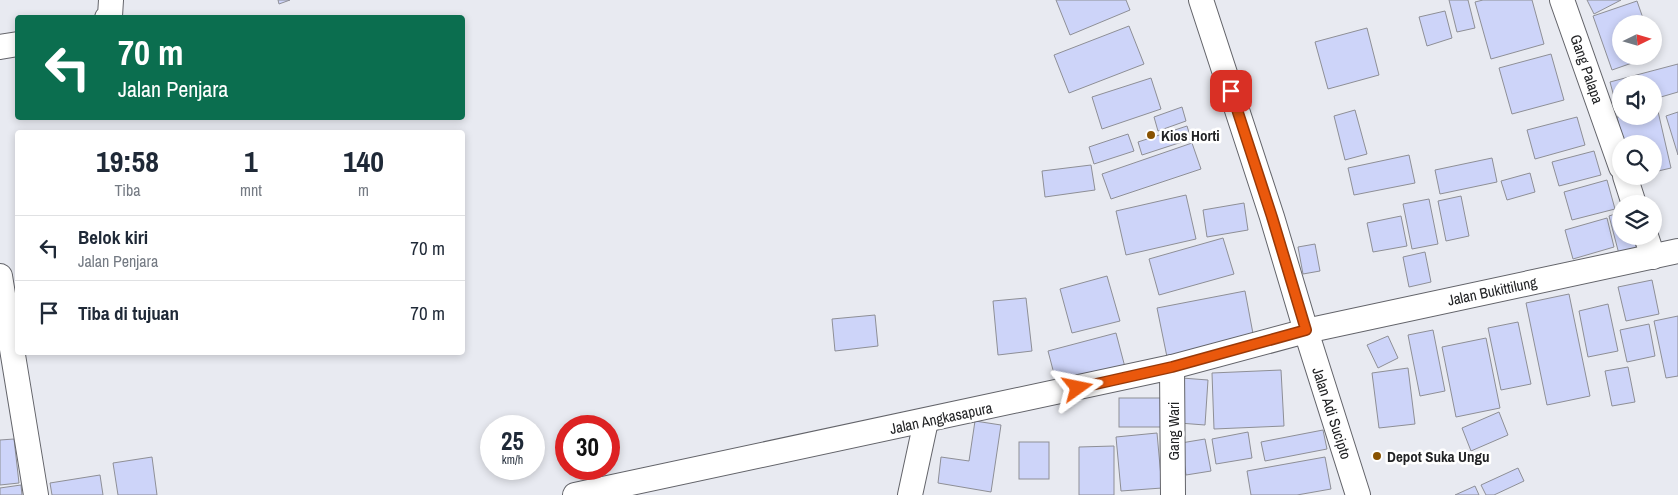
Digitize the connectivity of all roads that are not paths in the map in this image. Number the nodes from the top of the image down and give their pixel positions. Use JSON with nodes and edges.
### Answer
{"nodes":[{"id":1,"x":111,"y":0,"type":"edge"},
{"id":2,"x":1201,"y":0,"type":"edge"},
{"id":3,"x":1562,"y":0,"type":"edge"},
{"id":4,"x":110,"y":15,"type":"edge"},
{"id":5,"x":15,"y":44,"type":"edge"},
{"id":6,"x":0,"y":47,"type":"edge"},
{"id":7,"x":1612,"y":142,"type":"edge"},
{"id":8,"x":1649,"y":247,"type":"edge"},
{"id":9,"x":1678,"y":251,"type":"edge"},
{"id":10,"x":0,"y":276,"type":"edge"},
{"id":11,"x":1306,"y":330,"type":"junction"},
{"id":12,"x":1172,"y":367,"type":"junction"},
{"id":13,"x":926,"y":421,"type":"junction"},
{"id":14,"x":36,"y":495,"type":"edge"},
{"id":15,"x":575,"y":495,"type":"edge"},
{"id":16,"x":910,"y":495,"type":"edge"},
{"id":17,"x":1173,"y":495,"type":"edge"},
{"id":18,"x":1358,"y":495,"type":"edge"}],
"edges":[{"from":1,"to":4,"type":"street"},
{"from":2,"to":11,"type":"street","name":"Jalan Adi Sucipto"},
{"from":3,"to":7,"type":"street","name":"Gang Palapa"},
{"from":5,"to":6,"type":"street"},
{"from":8,"to":9,"type":"street","name":"Jalan Bukittilung"},
{"from":8,"to":11,"type":"street","name":"Jalan Bukittilung"},
{"from":10,"to":14,"type":"street"},
{"from":11,"to":12,"type":"street","name":"Jalan Angkasapura"},
{"from":11,"to":18,"type":"street","name":"Jalan Adi Sucipto"},
{"from":12,"to":13,"type":"street","name":"Jalan Angkasapura"},
{"from":12,"to":17,"type":"street","name":"Gang Wari"},
{"from":13,"to":15,"type":"street","name":"Jalan Angkasapura"},
{"from":13,"to":16,"type":"street"}]}
